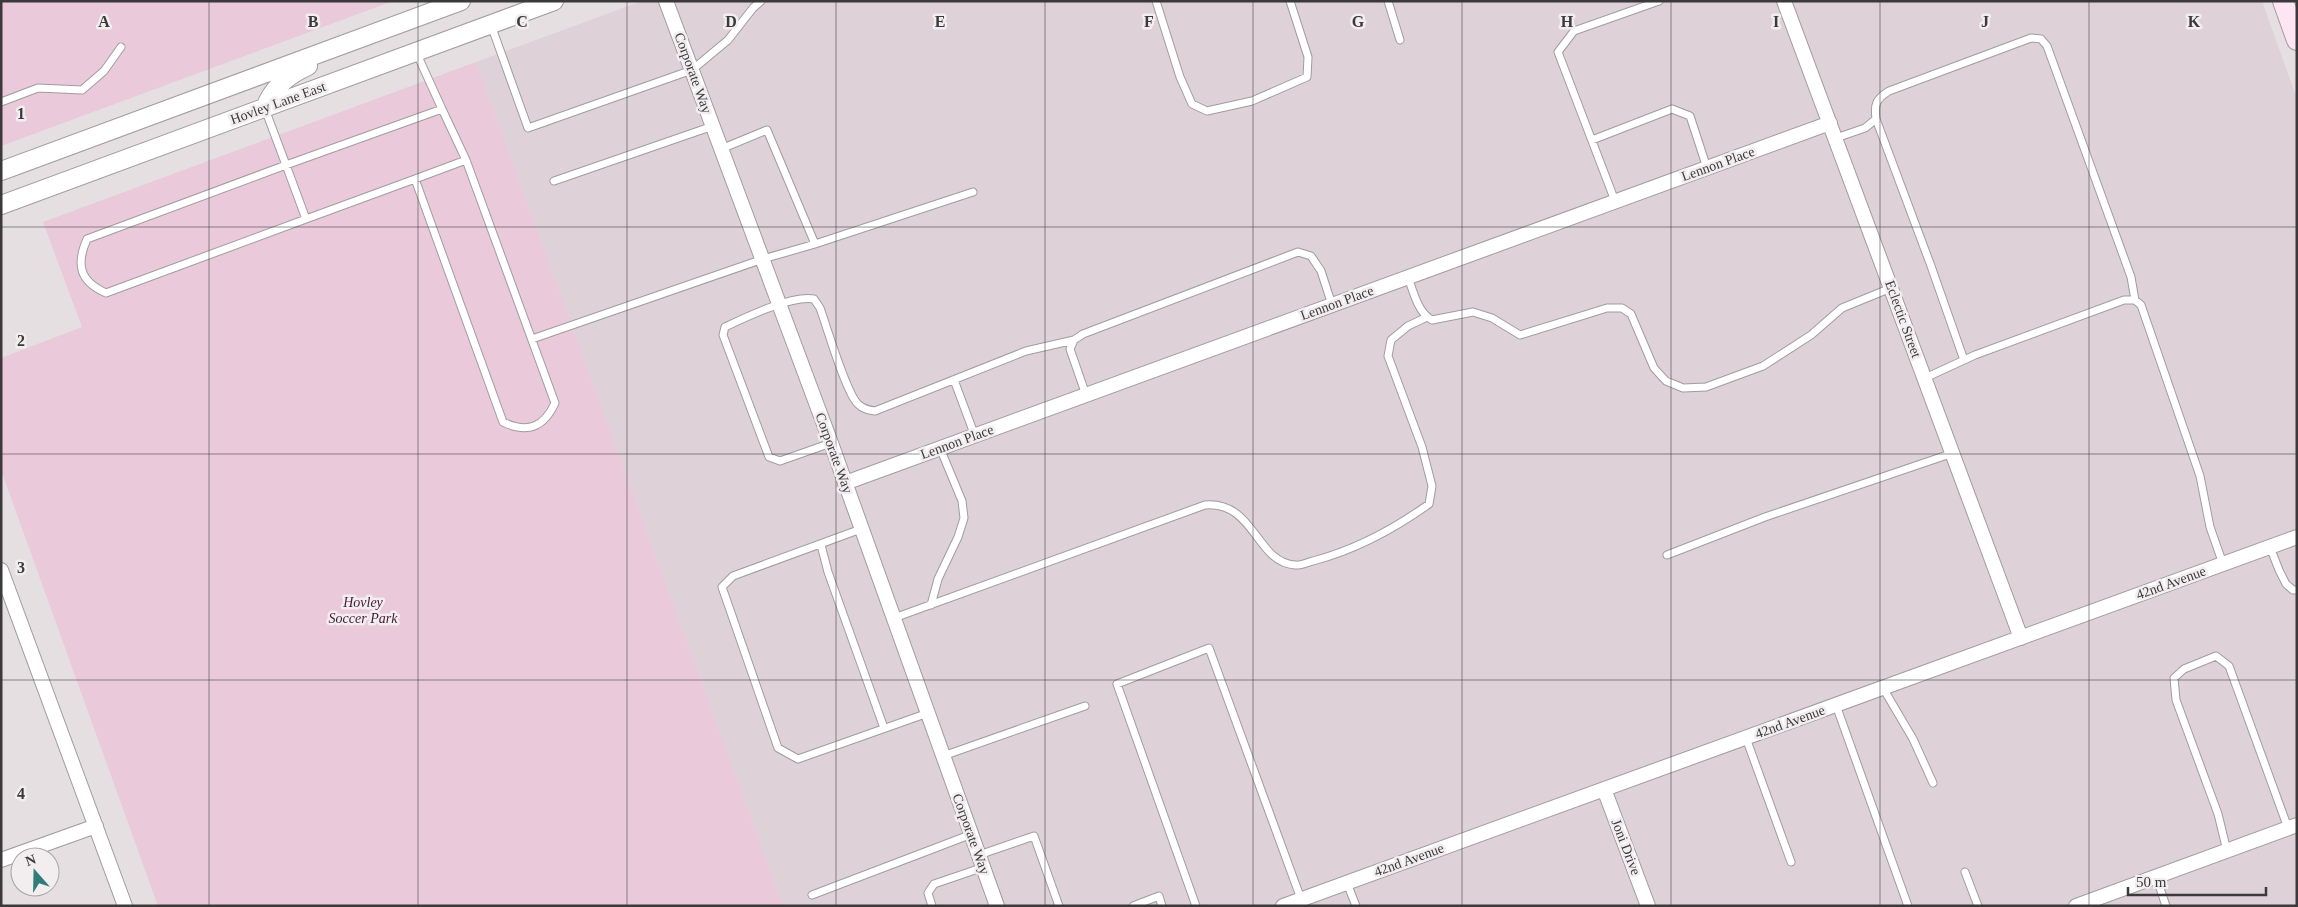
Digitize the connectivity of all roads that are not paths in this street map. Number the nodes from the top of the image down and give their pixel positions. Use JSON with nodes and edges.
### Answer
{"nodes":[{"id":1,"x":462,"y":1,"type":"edge"},
{"id":2,"x":554,"y":1,"type":"edge"},
{"id":3,"x":666,"y":1,"type":"edge"},
{"id":4,"x":761,"y":1,"type":"edge"},
{"id":5,"x":1156,"y":1,"type":"edge"},
{"id":6,"x":1290,"y":1,"type":"edge"},
{"id":7,"x":1388,"y":1,"type":"edge"},
{"id":8,"x":1659,"y":1,"type":"edge"},
{"id":9,"x":1784,"y":1,"type":"edge"},
{"id":10,"x":2283,"y":1,"type":"edge"},
{"id":11,"x":491,"y":25,"type":"junction"},
{"id":12,"x":378,"y":32,"type":"junction"},
{"id":13,"x":1400,"y":40,"type":"dead end"},
{"id":14,"x":2297,"y":40,"type":"edge"},
{"id":15,"x":122,"y":47,"type":"dead end"},
{"id":16,"x":416,"y":52,"type":"junction"},
{"id":17,"x":692,"y":70,"type":"junction"},
{"id":18,"x":1,"y":102,"type":"edge"},
{"id":19,"x":265,"y":108,"type":"junction"},
{"id":20,"x":442,"y":109,"type":"junction"},
{"id":21,"x":1876,"y":118,"type":"junction"},
{"id":22,"x":1830,"y":123,"type":"junction"},
{"id":23,"x":712,"y":126,"type":"junction"},
{"id":24,"x":1836,"y":138,"type":"junction"},
{"id":25,"x":1592,"y":140,"type":"junction"},
{"id":26,"x":721,"y":149,"type":"junction"},
{"id":27,"x":466,"y":160,"type":"junction"},
{"id":28,"x":286,"y":164,"type":"junction"},
{"id":29,"x":1708,"y":168,"type":"junction"},
{"id":30,"x":1,"y":171,"type":"edge"},
{"id":31,"x":415,"y":179,"type":"junction"},
{"id":32,"x":554,"y":181,"type":"dead end"},
{"id":33,"x":973,"y":192,"type":"dead end"},
{"id":34,"x":1615,"y":201,"type":"junction"},
{"id":35,"x":1,"y":205,"type":"edge"},
{"id":36,"x":306,"y":219,"type":"junction"},
{"id":37,"x":814,"y":244,"type":"junction"},
{"id":38,"x":763,"y":259,"type":"junction"},
{"id":39,"x":1408,"y":277,"type":"junction"},
{"id":40,"x":1892,"y":288,"type":"junction"},
{"id":41,"x":2135,"y":300,"type":"junction"},
{"id":42,"x":780,"y":305,"type":"junction"},
{"id":43,"x":1332,"y":305,"type":"junction"},
{"id":44,"x":1427,"y":317,"type":"junction"},
{"id":45,"x":532,"y":339,"type":"junction"},
{"id":46,"x":1074,"y":340,"type":"junction"},
{"id":47,"x":1964,"y":360,"type":"junction"},
{"id":48,"x":1925,"y":378,"type":"junction"},
{"id":49,"x":954,"y":380,"type":"junction"},
{"id":50,"x":1086,"y":395,"type":"junction"},
{"id":51,"x":975,"y":436,"type":"junction"},
{"id":52,"x":831,"y":444,"type":"junction"},
{"id":53,"x":940,"y":448,"type":"junction"},
{"id":54,"x":1953,"y":453,"type":"junction"},
{"id":55,"x":845,"y":483,"type":"junction"},
{"id":56,"x":862,"y":529,"type":"junction"},
{"id":57,"x":2297,"y":537,"type":"edge"},
{"id":58,"x":821,"y":545,"type":"junction"},
{"id":59,"x":2270,"y":547,"type":"junction"},
{"id":60,"x":1667,"y":555,"type":"dead end"},
{"id":61,"x":2223,"y":564,"type":"junction"},
{"id":62,"x":1,"y":570,"type":"edge"},
{"id":63,"x":2297,"y":590,"type":"edge"},
{"id":64,"x":931,"y":605,"type":"junction"},
{"id":65,"x":894,"y":618,"type":"junction"},
{"id":66,"x":2021,"y":638,"type":"junction"},
{"id":67,"x":1883,"y":688,"type":"junction"},
{"id":68,"x":1836,"y":705,"type":"junction"},
{"id":69,"x":1086,"y":706,"type":"dead end"},
{"id":70,"x":928,"y":713,"type":"junction"},
{"id":71,"x":884,"y":728,"type":"junction"},
{"id":72,"x":1746,"y":738,"type":"junction"},
{"id":73,"x":943,"y":756,"type":"junction"},
{"id":74,"x":1933,"y":783,"type":"dead end"},
{"id":75,"x":1604,"y":789,"type":"junction"},
{"id":76,"x":96,"y":826,"type":"junction"},
{"id":77,"x":2292,"y":827,"type":"edge"},
{"id":78,"x":972,"y":834,"type":"junction"},
{"id":79,"x":2227,"y":850,"type":"junction"},
{"id":80,"x":1,"y":860,"type":"edge"},
{"id":81,"x":981,"y":861,"type":"junction"},
{"id":82,"x":1791,"y":862,"type":"dead end"},
{"id":83,"x":1965,"y":872,"type":"dead end"},
{"id":84,"x":2156,"y":876,"type":"junction"},
{"id":85,"x":1347,"y":883,"type":"junction"},
{"id":86,"x":812,"y":895,"type":"dead end"},
{"id":87,"x":1301,"y":899,"type":"junction"},
{"id":88,"x":125,"y":906,"type":"edge"},
{"id":89,"x":932,"y":906,"type":"edge"},
{"id":90,"x":997,"y":906,"type":"edge"},
{"id":91,"x":1059,"y":906,"type":"edge"},
{"id":92,"x":1133,"y":906,"type":"edge"},
{"id":93,"x":1162,"y":906,"type":"edge"},
{"id":94,"x":1196,"y":906,"type":"edge"},
{"id":95,"x":1283,"y":906,"type":"edge"},
{"id":96,"x":1356,"y":906,"type":"edge"},
{"id":97,"x":1648,"y":906,"type":"edge"},
{"id":98,"x":1908,"y":906,"type":"edge"},
{"id":99,"x":1978,"y":906,"type":"edge"},
{"id":100,"x":2076,"y":906,"type":"edge"},
{"id":101,"x":2166,"y":906,"type":"edge"}],
"edges":[{"from":1,"to":12,"type":"street"},
{"from":2,"to":11,"type":"street","name":"Hovley Lane East"},
{"from":3,"to":17,"type":"street","name":"Corporate Way"},
{"from":4,"to":17,"type":"lane"},
{"from":5,"to":6,"type":"lane"},
{"from":7,"to":13,"type":"lane"},
{"from":8,"to":25,"type":"lane"},
{"from":9,"to":22,"type":"street","name":"Eclectic Street"},
{"from":10,"to":14,"type":"main road"},
{"from":11,"to":16,"type":"street","name":"Hovley Lane East"},
{"from":11,"to":17,"type":"lane"},
{"from":12,"to":19,"type":"street"},
{"from":12,"to":30,"type":"street"},
{"from":15,"to":18,"type":"lane"},
{"from":16,"to":19,"type":"street","name":"Hovley Lane East"},
{"from":16,"to":20,"type":"lane"},
{"from":17,"to":23,"type":"street","name":"Corporate Way"},
{"from":19,"to":28,"type":"lane"},
{"from":19,"to":35,"type":"street","name":"Hovley Lane East"},
{"from":20,"to":27,"type":"lane"},
{"from":20,"to":28,"type":"lane"},
{"from":21,"to":24,"type":"lane"},
{"from":21,"to":41,"type":"lane"},
{"from":21,"to":47,"type":"lane"},
{"from":22,"to":24,"type":"street","name":"Eclectic Street"},
{"from":22,"to":29,"type":"street","name":"Lennon Place"},
{"from":23,"to":26,"type":"street","name":"Corporate Way"},
{"from":23,"to":32,"type":"lane"},
{"from":24,"to":40,"type":"street","name":"Eclectic Street"},
{"from":25,"to":29,"type":"lane"},
{"from":25,"to":34,"type":"lane"},
{"from":26,"to":37,"type":"lane"},
{"from":26,"to":38,"type":"street","name":"Corporate Way"},
{"from":27,"to":31,"type":"lane"},
{"from":27,"to":45,"type":"lane"},
{"from":28,"to":36,"type":"lane"},
{"from":28,"to":36,"type":"lane"},
{"from":29,"to":34,"type":"street","name":"Lennon Place"},
{"from":31,"to":36,"type":"lane"},
{"from":31,"to":45,"type":"lane"},
{"from":33,"to":37,"type":"lane"},
{"from":34,"to":39,"type":"street","name":"Lennon Place"},
{"from":37,"to":38,"type":"lane"},
{"from":38,"to":42,"type":"street","name":"Corporate Way"},
{"from":38,"to":45,"type":"lane"},
{"from":39,"to":43,"type":"street","name":"Lennon Place"},
{"from":39,"to":44,"type":"lane"},
{"from":40,"to":44,"type":"lane"},
{"from":40,"to":48,"type":"street","name":"Eclectic Street"},
{"from":41,"to":47,"type":"lane"},
{"from":41,"to":61,"type":"lane"},
{"from":42,"to":49,"type":"lane"},
{"from":42,"to":52,"type":"street","name":"Corporate Way"},
{"from":42,"to":52,"type":"lane"},
{"from":43,"to":46,"type":"lane"},
{"from":43,"to":50,"type":"street","name":"Lennon Place"},
{"from":44,"to":64,"type":"lane"},
{"from":46,"to":49,"type":"lane"},
{"from":46,"to":50,"type":"lane"},
{"from":47,"to":48,"type":"lane"},
{"from":48,"to":54,"type":"street","name":"Eclectic Street"},
{"from":49,"to":51,"type":"lane"},
{"from":50,"to":51,"type":"street","name":"Lennon Place"},
{"from":51,"to":53,"type":"street","name":"Lennon Place"},
{"from":52,"to":55,"type":"street","name":"Corporate Way"},
{"from":53,"to":55,"type":"street","name":"Lennon Place"},
{"from":53,"to":64,"type":"lane"},
{"from":54,"to":60,"type":"lane"},
{"from":54,"to":66,"type":"street","name":"Eclectic Street"},
{"from":55,"to":56,"type":"street","name":"Corporate Way"},
{"from":56,"to":58,"type":"lane"},
{"from":56,"to":65,"type":"street","name":"Corporate Way"},
{"from":57,"to":59,"type":"street","name":"42nd Avenue"},
{"from":58,"to":71,"type":"lane"},
{"from":58,"to":71,"type":"lane"},
{"from":59,"to":61,"type":"street","name":"42nd Avenue"},
{"from":59,"to":63,"type":"lane"},
{"from":61,"to":66,"type":"street","name":"42nd Avenue"},
{"from":62,"to":76,"type":"street"},
{"from":64,"to":65,"type":"lane"},
{"from":65,"to":70,"type":"street","name":"Corporate Way"},
{"from":66,"to":67,"type":"street","name":"42nd Avenue"},
{"from":67,"to":68,"type":"street","name":"42nd Avenue"},
{"from":67,"to":74,"type":"lane"},
{"from":68,"to":72,"type":"street","name":"42nd Avenue"},
{"from":68,"to":98,"type":"lane"},
{"from":69,"to":73,"type":"lane"},
{"from":70,"to":71,"type":"lane"},
{"from":70,"to":73,"type":"street","name":"Corporate Way"},
{"from":72,"to":75,"type":"street","name":"42nd Avenue"},
{"from":72,"to":82,"type":"lane"},
{"from":73,"to":78,"type":"street","name":"Corporate Way"},
{"from":75,"to":85,"type":"street","name":"42nd Avenue"},
{"from":75,"to":97,"type":"street","name":"Joni Drive"},
{"from":76,"to":80,"type":"street"},
{"from":76,"to":88,"type":"street"},
{"from":77,"to":79,"type":"street"},
{"from":77,"to":79,"type":"lane"},
{"from":78,"to":81,"type":"street","name":"Corporate Way"},
{"from":78,"to":86,"type":"lane"},
{"from":79,"to":84,"type":"street"},
{"from":81,"to":89,"type":"lane"},
{"from":81,"to":90,"type":"street","name":"Corporate Way"},
{"from":81,"to":91,"type":"lane"},
{"from":83,"to":99,"type":"lane"},
{"from":84,"to":100,"type":"street"},
{"from":84,"to":101,"type":"lane"},
{"from":85,"to":87,"type":"street","name":"42nd Avenue"},
{"from":85,"to":96,"type":"lane"},
{"from":87,"to":94,"type":"lane"},
{"from":87,"to":95,"type":"street","name":"42nd Avenue"},
{"from":92,"to":93,"type":"lane"}]}
